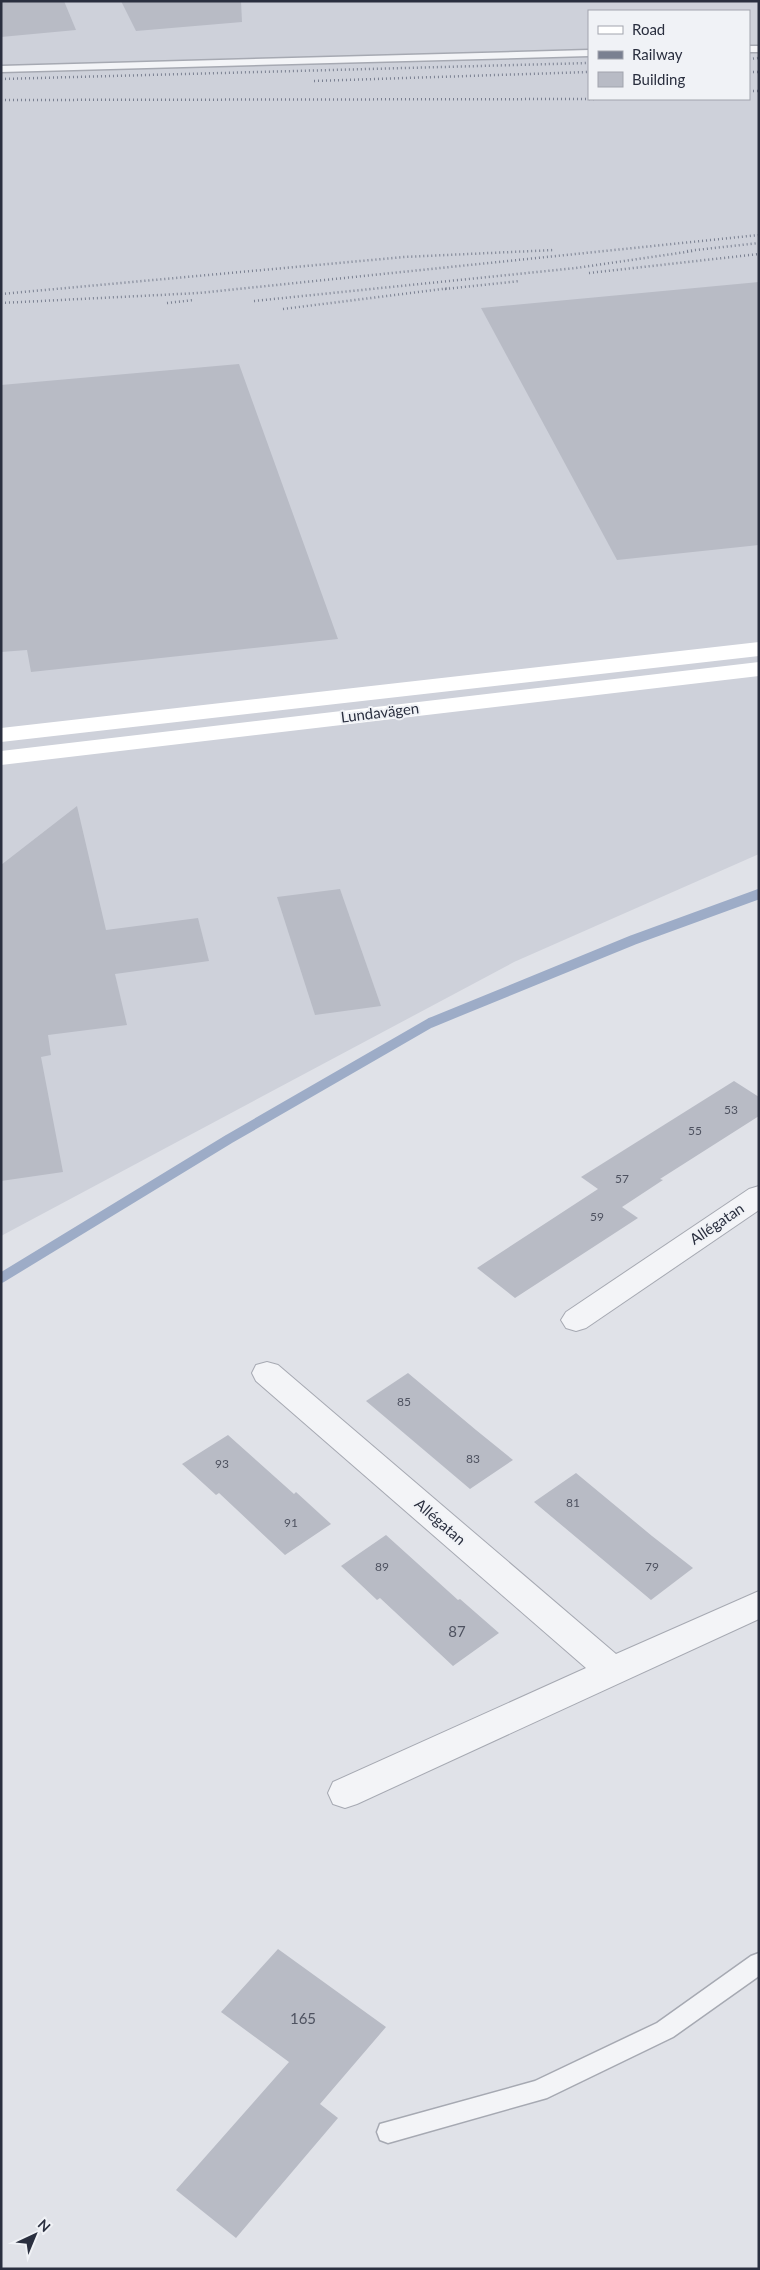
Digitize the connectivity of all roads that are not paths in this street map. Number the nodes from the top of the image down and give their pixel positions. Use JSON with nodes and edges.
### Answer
{"nodes":[{"id":1,"x":588,"y":54,"type":"edge"},
{"id":2,"x":1,"y":70,"type":"edge"},
{"id":3,"x":759,"y":649,"type":"edge"},
{"id":4,"x":759,"y":669,"type":"edge"},
{"id":5,"x":1,"y":735,"type":"edge"},
{"id":6,"x":1,"y":758,"type":"edge"},
{"id":7,"x":759,"y":1196,"type":"edge"},
{"id":8,"x":576,"y":1320,"type":"dead end"},
{"id":9,"x":267,"y":1373,"type":"dead end"},
{"id":10,"x":759,"y":1604,"type":"edge"},
{"id":11,"x":614,"y":1672,"type":"junction"},
{"id":12,"x":345,"y":1793,"type":"dead end"},
{"id":13,"x":759,"y":1963,"type":"edge"},
{"id":14,"x":388,"y":2132,"type":"dead end"}],
"edges":[{"from":1,"to":2,"type":"lane"},
{"from":3,"to":5,"type":"main road","name":"Lundavägen"},
{"from":4,"to":6,"type":"main road","name":"Lundavägen"},
{"from":7,"to":8,"type":"street","name":"Allégatan"},
{"from":9,"to":11,"type":"street","name":"Allégatan"},
{"from":10,"to":11,"type":"street"},
{"from":11,"to":12,"type":"street"},
{"from":13,"to":14,"type":"lane"}]}
